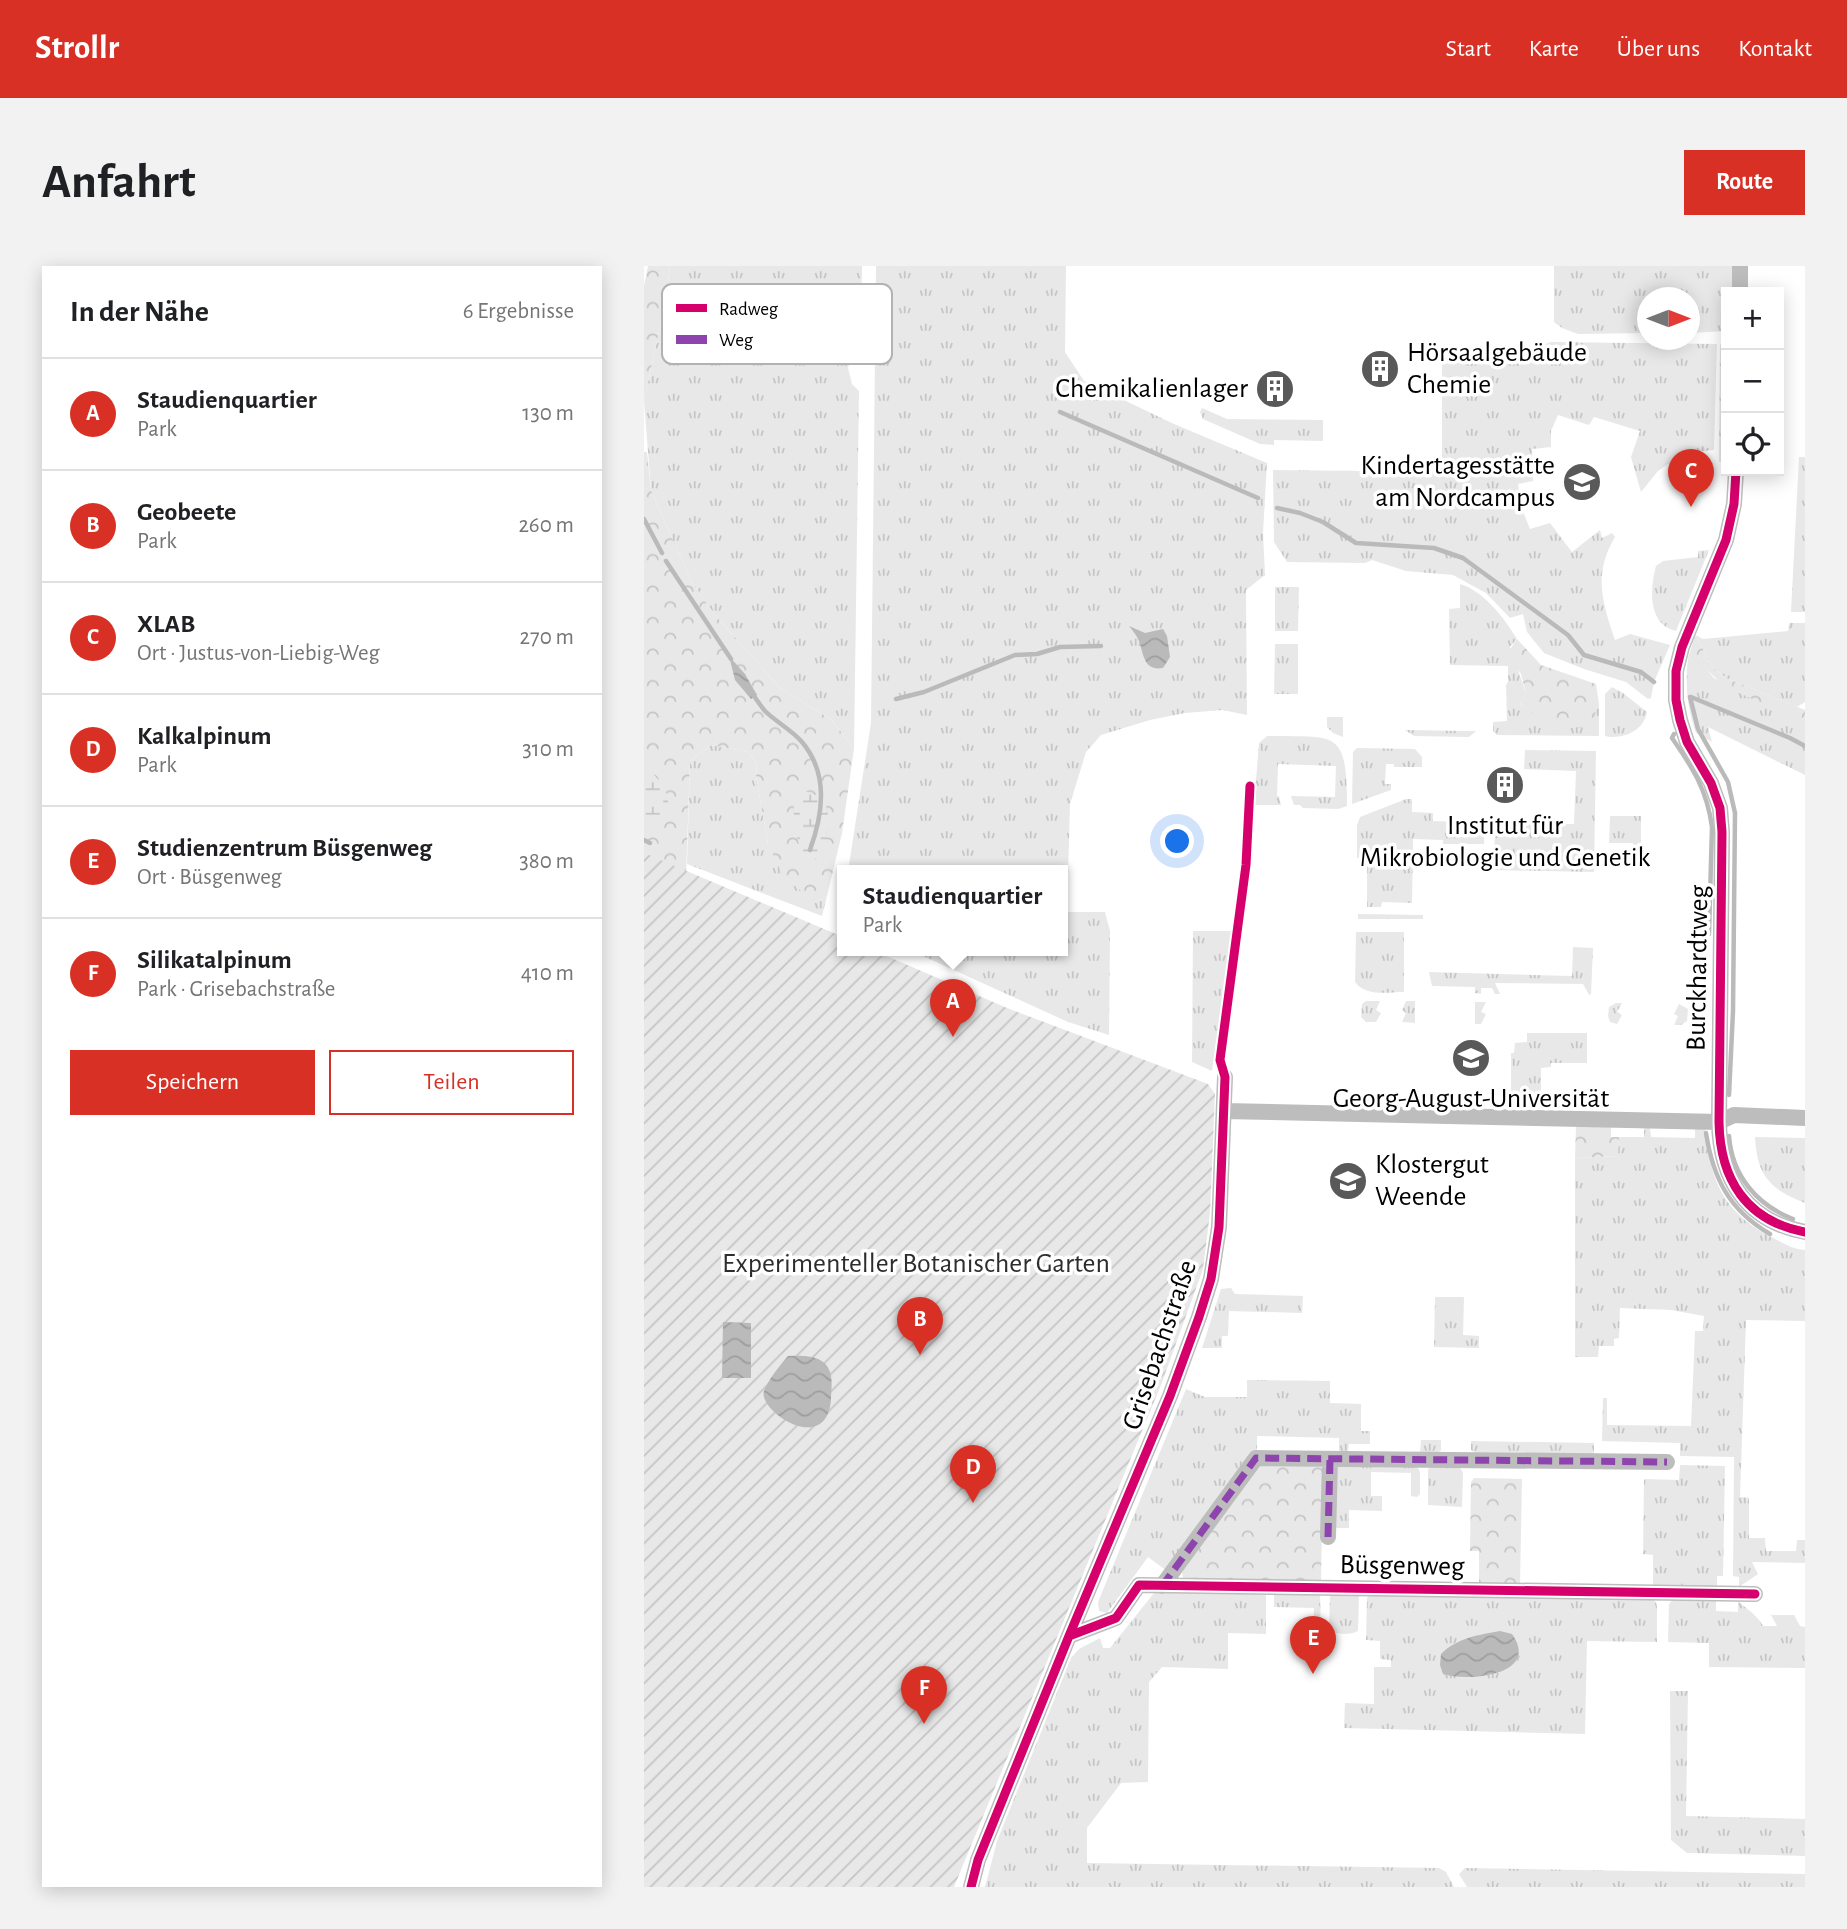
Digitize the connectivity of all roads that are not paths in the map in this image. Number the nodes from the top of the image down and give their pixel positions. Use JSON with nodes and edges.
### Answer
{"nodes":[{"id":1,"x":1741,"y":266,"type":"edge"},
{"id":2,"x":1740,"y":287,"type":"edge"},
{"id":3,"x":1736,"y":476,"type":"edge"},
{"id":4,"x":1225,"y":1077,"type":"dead end"},
{"id":5,"x":1224,"y":1111,"type":"junction"},
{"id":6,"x":1805,"y":1118,"type":"edge"},
{"id":7,"x":1719,"y":1122,"type":"junction"},
{"id":8,"x":1805,"y":1231,"type":"edge"},
{"id":9,"x":1330,"y":1459,"type":"junction"},
{"id":10,"x":1667,"y":1462,"type":"dead end"},
{"id":11,"x":1328,"y":1537,"type":"dead end"},
{"id":12,"x":1162,"y":1586,"type":"junction"},
{"id":13,"x":1755,"y":1594,"type":"dead end"},
{"id":14,"x":1069,"y":1636,"type":"junction"},
{"id":15,"x":971,"y":1887,"type":"edge"}],
"edges":[{"from":1,"to":2,"type":"street"},
{"from":3,"to":7,"type":"street","name":"Burckhardtweg"},
{"from":4,"to":5,"type":"street","name":"Grisebachstraße"},
{"from":5,"to":7,"type":"street"},
{"from":5,"to":14,"type":"street","name":"Grisebachstraße"},
{"from":6,"to":7,"type":"street"},
{"from":7,"to":8,"type":"street","name":"Burckhardtweg"},
{"from":9,"to":10,"type":"street"},
{"from":9,"to":11,"type":"street"},
{"from":9,"to":12,"type":"street"},
{"from":12,"to":13,"type":"street","name":"Büsgenweg"},
{"from":12,"to":14,"type":"street","name":"Büsgenweg"},
{"from":14,"to":15,"type":"street","name":"Grisebachstraße"}]}
